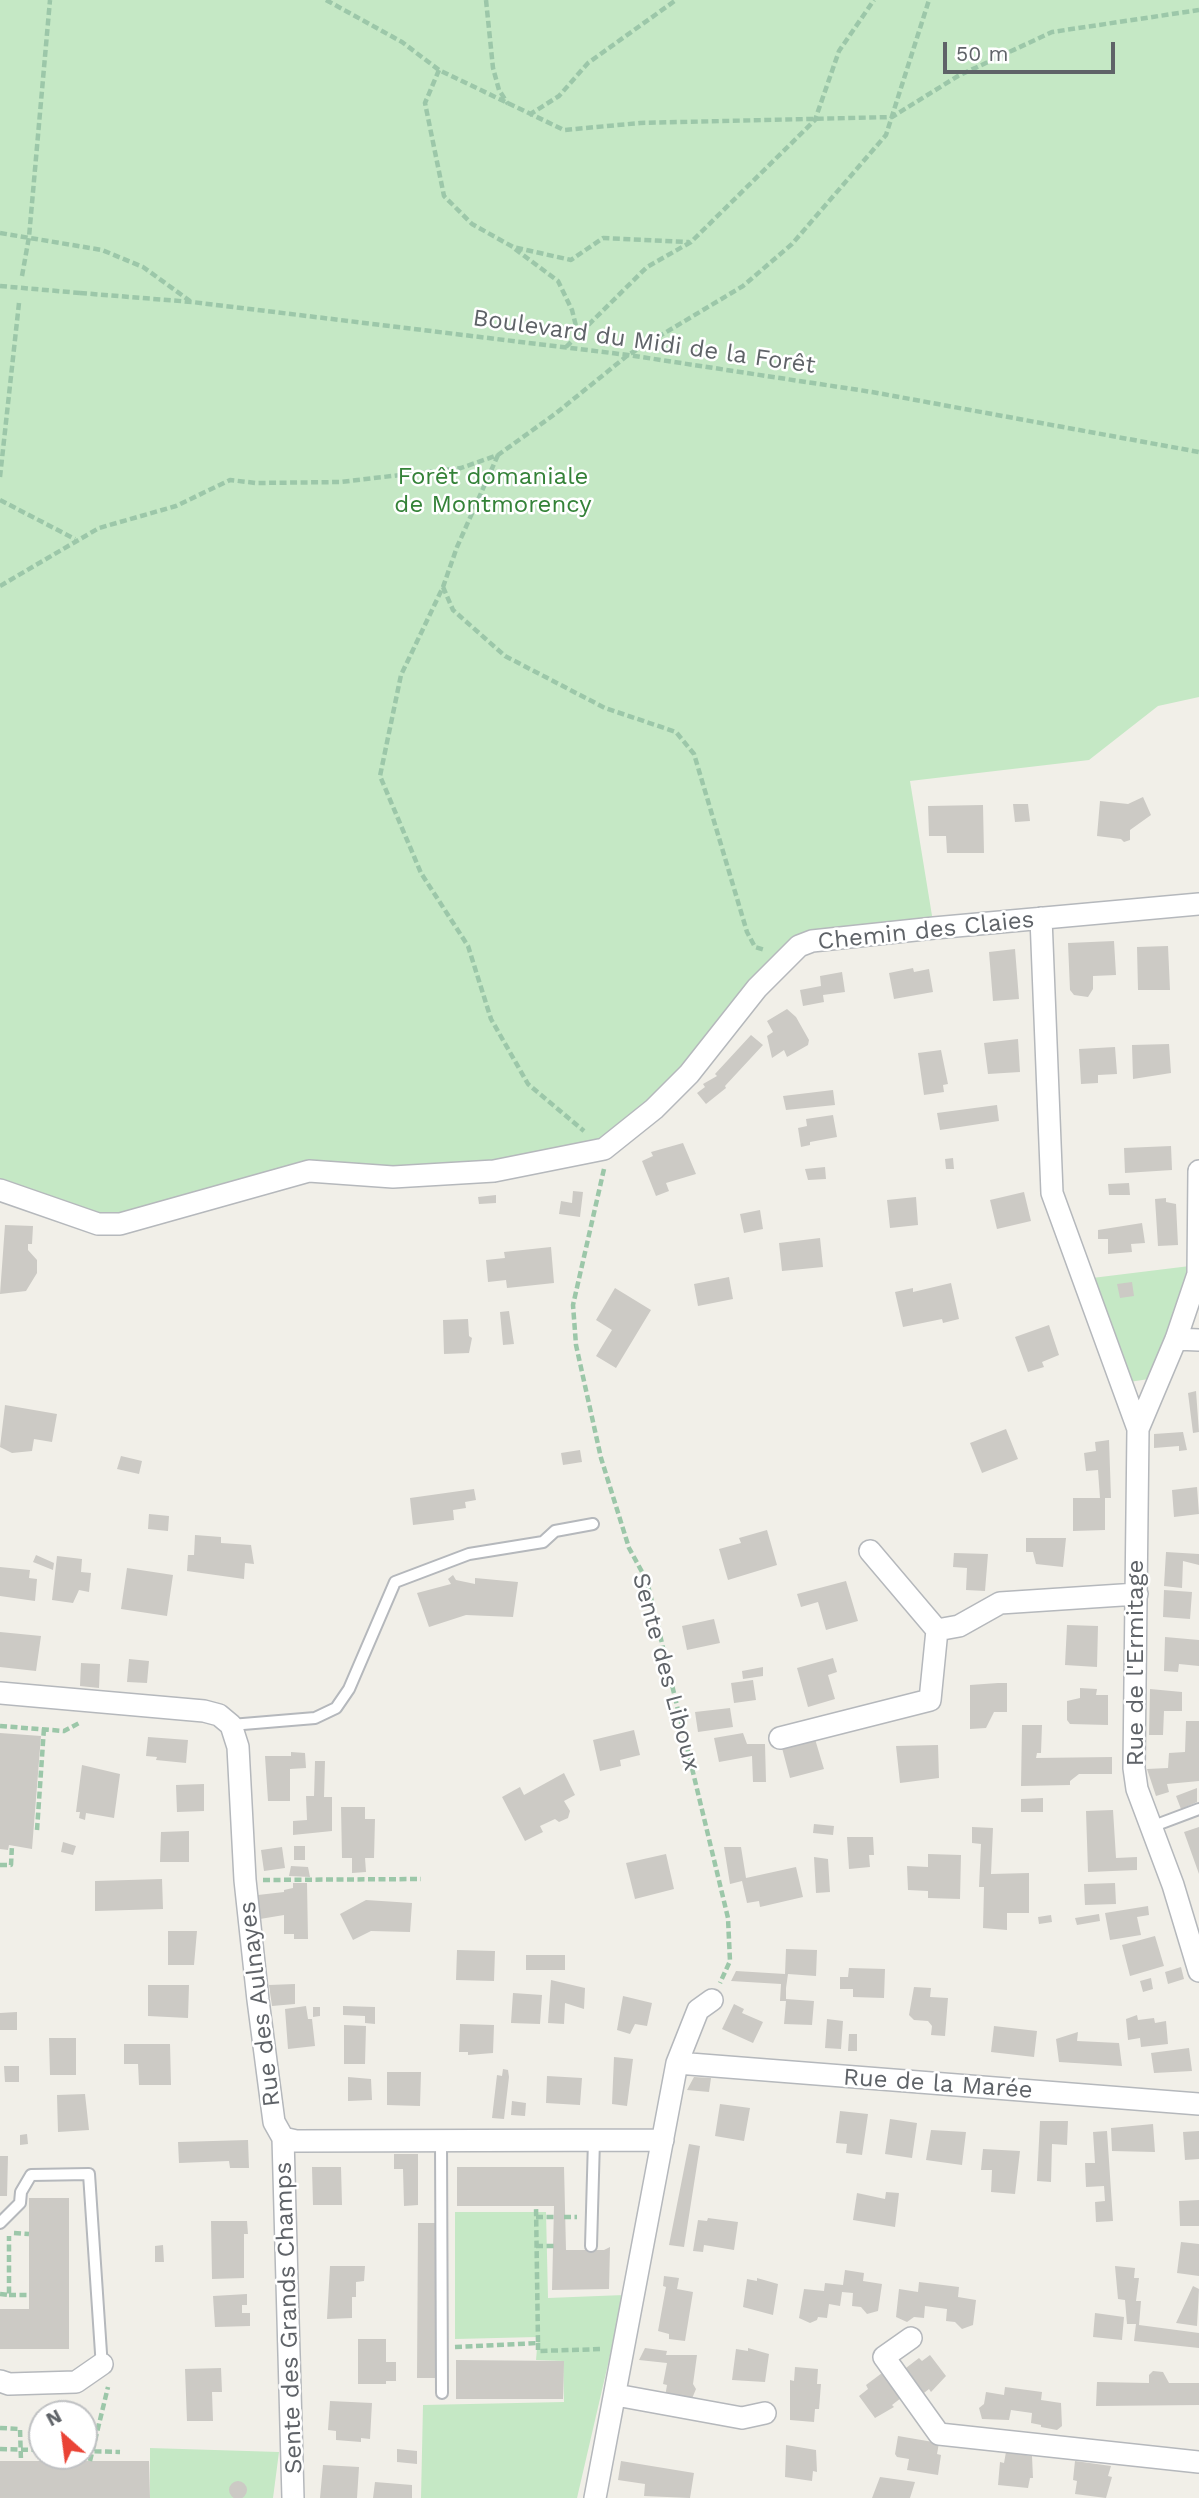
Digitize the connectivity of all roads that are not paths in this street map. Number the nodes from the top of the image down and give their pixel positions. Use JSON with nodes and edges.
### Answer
{"nodes":[{"id":1,"x":1199,"y":904,"type":"edge"},
{"id":2,"x":1041,"y":918,"type":"junction"},
{"id":3,"x":1199,"y":1171,"type":"edge"},
{"id":4,"x":0,"y":1190,"type":"edge"},
{"id":5,"x":1176,"y":1339,"type":"junction"},
{"id":6,"x":1199,"y":1340,"type":"edge"},
{"id":7,"x":1156,"y":1386,"type":"junction"},
{"id":8,"x":1123,"y":1389,"type":"junction"},
{"id":9,"x":1138,"y":1429,"type":"junction"},
{"id":10,"x":593,"y":1524,"type":"dead end"},
{"id":11,"x":870,"y":1550,"type":"dead end"},
{"id":12,"x":1137,"y":1594,"type":"junction"},
{"id":13,"x":937,"y":1630,"type":"junction"},
{"id":14,"x":0,"y":1693,"type":"edge"},
{"id":15,"x":230,"y":1725,"type":"junction"},
{"id":16,"x":780,"y":1738,"type":"dead end"},
{"id":17,"x":1199,"y":1809,"type":"edge"},
{"id":18,"x":1151,"y":1827,"type":"junction"},
{"id":19,"x":1199,"y":1972,"type":"edge"},
{"id":20,"x":712,"y":2000,"type":"road end"},
{"id":21,"x":677,"y":2063,"type":"junction"},
{"id":22,"x":1199,"y":2104,"type":"edge"},
{"id":23,"x":283,"y":2138,"type":"junction"},
{"id":24,"x":594,"y":2140,"type":"junction"},
{"id":25,"x":663,"y":2140,"type":"junction"},
{"id":26,"x":441,"y":2141,"type":"junction"},
{"id":27,"x":0,"y":2223,"type":"edge"},
{"id":28,"x":592,"y":2246,"type":"dead end"},
{"id":29,"x":911,"y":2338,"type":"dead end"},
{"id":30,"x":102,"y":2369,"type":"joint"},
{"id":31,"x":0,"y":2381,"type":"edge"},
{"id":32,"x":442,"y":2393,"type":"dead end"},
{"id":33,"x":616,"y":2395,"type":"junction"},
{"id":34,"x":765,"y":2413,"type":"dead end"},
{"id":35,"x":1199,"y":2462,"type":"edge"},
{"id":36,"x":293,"y":2498,"type":"edge"},
{"id":37,"x":594,"y":2498,"type":"edge"}],
"edges":[{"from":1,"to":2,"type":"street","name":"Chemin des Claies"},
{"from":2,"to":4,"type":"street","name":"Chemin des Claies"},
{"from":2,"to":8,"type":"street"},
{"from":3,"to":5,"type":"street"},
{"from":5,"to":6,"type":"street"},
{"from":5,"to":7,"type":"street"},
{"from":7,"to":8,"type":"street"},
{"from":7,"to":9,"type":"street"},
{"from":8,"to":9,"type":"street"},
{"from":9,"to":12,"type":"street","name":"Rue de l'Ermitage"},
{"from":10,"to":15,"type":"lane"},
{"from":11,"to":13,"type":"street"},
{"from":12,"to":13,"type":"street"},
{"from":12,"to":18,"type":"street","name":"Rue de l'Ermitage"},
{"from":13,"to":16,"type":"street"},
{"from":14,"to":15,"type":"street"},
{"from":15,"to":23,"type":"street","name":"Rue des Aulnayes"},
{"from":17,"to":18,"type":"lane"},
{"from":18,"to":19,"type":"street","name":"Rue de l'Ermitage"},
{"from":20,"to":21,"type":"street"},
{"from":21,"to":22,"type":"street","name":"Rue de la Marée"},
{"from":21,"to":25,"type":"street"},
{"from":23,"to":26,"type":"street","name":"Rue des Aulnayes"},
{"from":23,"to":36,"type":"street","name":"Sente des Grands Champs"},
{"from":24,"to":25,"type":"street","name":"Rue des Aulnayes"},
{"from":24,"to":26,"type":"street","name":"Rue des Aulnayes"},
{"from":24,"to":28,"type":"lane"},
{"from":25,"to":33,"type":"street"},
{"from":26,"to":32,"type":"lane"},
{"from":27,"to":30,"type":"lane"},
{"from":29,"to":35,"type":"street"},
{"from":30,"to":31,"type":"street"},
{"from":33,"to":34,"type":"street"},
{"from":33,"to":37,"type":"street"}]}
